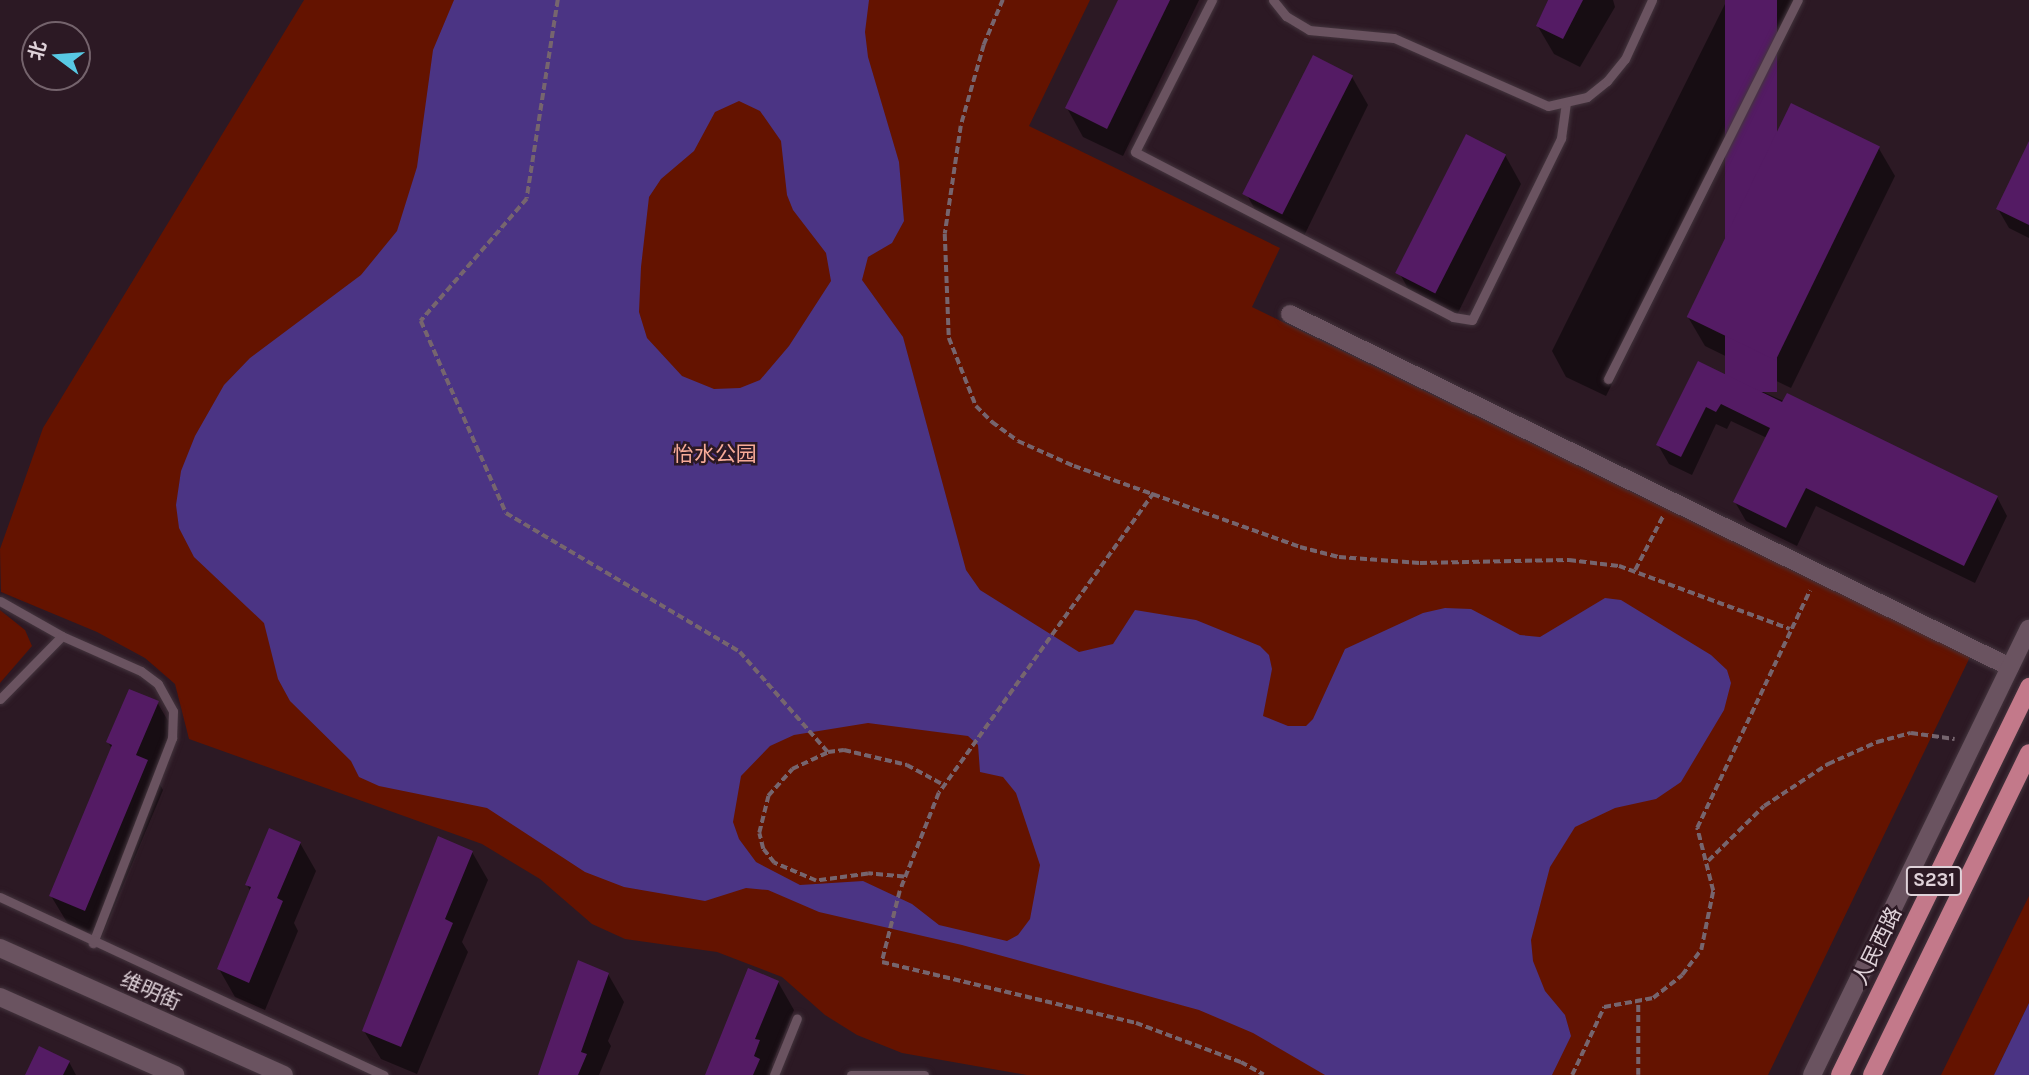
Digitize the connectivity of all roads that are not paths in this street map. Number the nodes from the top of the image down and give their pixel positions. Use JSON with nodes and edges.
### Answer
{"nodes":[{"id":1,"x":1212,"y":0,"type":"edge"},
{"id":2,"x":1273,"y":0,"type":"edge"},
{"id":3,"x":1652,"y":0,"type":"edge"},
{"id":4,"x":1798,"y":0,"type":"edge"},
{"id":5,"x":1566,"y":104,"type":"junction"},
{"id":6,"x":1290,"y":314,"type":"dead end"},
{"id":7,"x":1608,"y":379,"type":"dead end"},
{"id":8,"x":0,"y":601,"type":"edge"},
{"id":9,"x":2029,"y":629,"type":"edge"},
{"id":10,"x":62,"y":636,"type":"junction"},
{"id":11,"x":2010,"y":667,"type":"junction"},
{"id":12,"x":2029,"y":687,"type":"edge"},
{"id":13,"x":0,"y":699,"type":"edge"},
{"id":14,"x":2029,"y":754,"type":"edge"},
{"id":15,"x":0,"y":897,"type":"edge"},
{"id":16,"x":93,"y":943,"type":"junction"},
{"id":17,"x":0,"y":948,"type":"edge"},
{"id":18,"x":0,"y":997,"type":"edge"},
{"id":19,"x":797,"y":1018,"type":"dead end"},
{"id":20,"x":175,"y":1075,"type":"edge"},
{"id":21,"x":284,"y":1075,"type":"edge"},
{"id":22,"x":384,"y":1075,"type":"edge"},
{"id":23,"x":774,"y":1075,"type":"edge"},
{"id":24,"x":851,"y":1075,"type":"edge"},
{"id":25,"x":924,"y":1075,"type":"edge"},
{"id":26,"x":1812,"y":1075,"type":"edge"},
{"id":27,"x":1840,"y":1075,"type":"edge"},
{"id":28,"x":1872,"y":1075,"type":"edge"}],
"edges":[{"from":1,"to":5,"type":"lane"},
{"from":2,"to":5,"type":"lane"},
{"from":3,"to":5,"type":"lane"},
{"from":4,"to":7,"type":"lane"},
{"from":6,"to":11,"type":"street"},
{"from":8,"to":10,"type":"lane"},
{"from":9,"to":11,"type":"street"},
{"from":10,"to":13,"type":"lane"},
{"from":10,"to":16,"type":"lane"},
{"from":11,"to":26,"type":"street"},
{"from":12,"to":27,"type":"main road","name":"人民西路","number":"S231"},
{"from":14,"to":28,"type":"main road","number":"S231"},
{"from":15,"to":16,"type":"lane"},
{"from":16,"to":22,"type":"lane"},
{"from":17,"to":21,"type":"street","name":"维明街"},
{"from":18,"to":20,"type":"street"},
{"from":19,"to":23,"type":"lane"},
{"from":24,"to":25,"type":"lane"}]}
